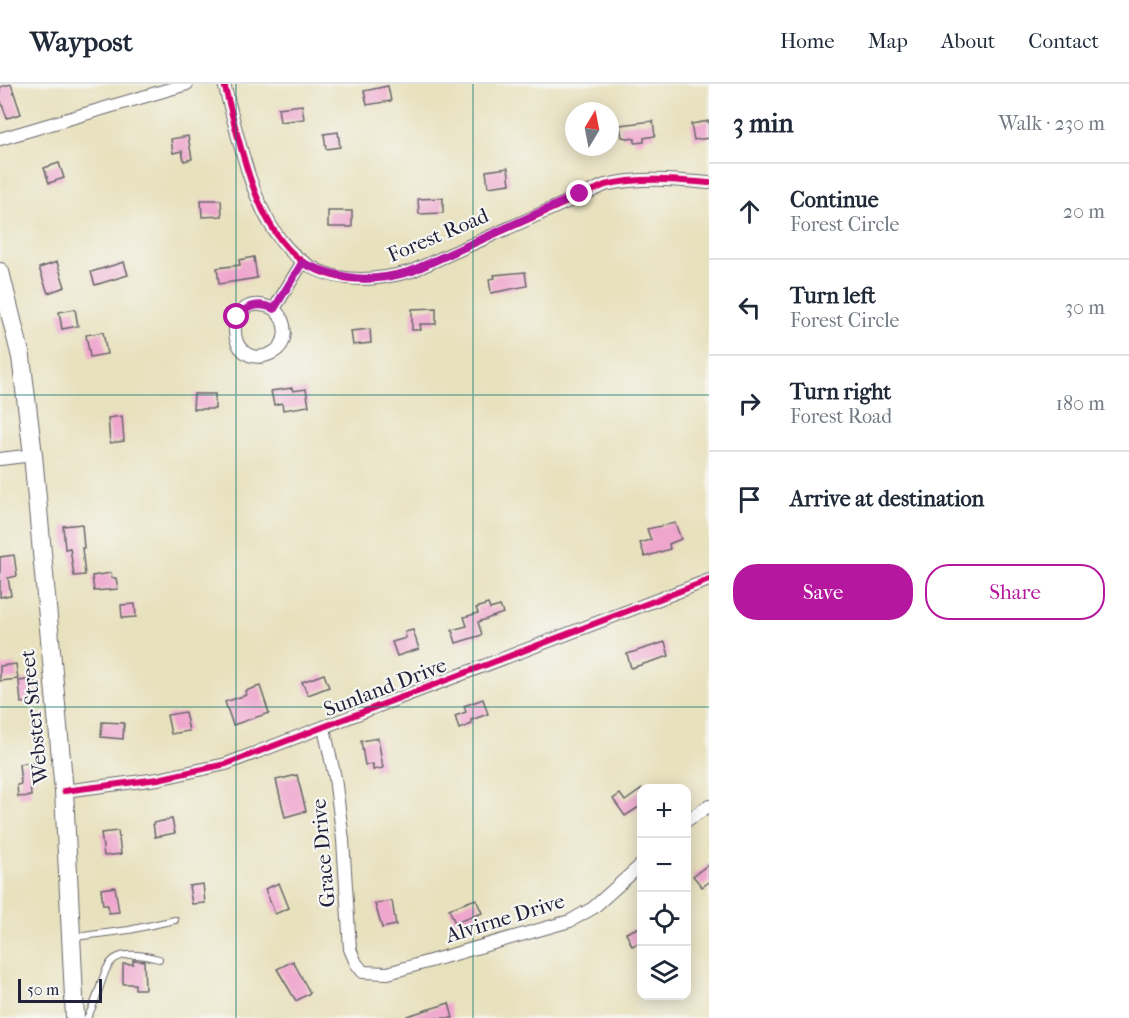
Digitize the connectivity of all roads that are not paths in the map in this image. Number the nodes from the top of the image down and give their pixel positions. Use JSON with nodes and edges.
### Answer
{"nodes":[{"id":1,"x":187,"y":84,"type":"edge"},
{"id":2,"x":224,"y":84,"type":"edge"},
{"id":3,"x":0,"y":139,"type":"edge"},
{"id":4,"x":709,"y":183,"type":"edge"},
{"id":5,"x":302,"y":263,"type":"junction"},
{"id":6,"x":0,"y":272,"type":"edge"},
{"id":7,"x":274,"y":309,"type":"junction"},
{"id":8,"x":33,"y":455,"type":"junction"},
{"id":9,"x":0,"y":459,"type":"edge"},
{"id":10,"x":709,"y":580,"type":"edge"},
{"id":11,"x":324,"y":728,"type":"junction"},
{"id":12,"x":64,"y":791,"type":"junction"},
{"id":13,"x":709,"y":806,"type":"edge"},
{"id":14,"x":691,"y":818,"type":"edge"},
{"id":15,"x":637,"y":868,"type":"edge"},
{"id":16,"x":175,"y":920,"type":"dead end"},
{"id":17,"x":71,"y":938,"type":"junction"},
{"id":18,"x":159,"y":960,"type":"dead end"},
{"id":19,"x":363,"y":972,"type":"joint"},
{"id":20,"x":75,"y":1018,"type":"edge"},
{"id":21,"x":87,"y":1018,"type":"edge"}],
"edges":[{"from":1,"to":3,"type":"street"},
{"from":2,"to":5,"type":"street","name":"Forest Road"},
{"from":4,"to":5,"type":"street","name":"Forest Road"},
{"from":5,"to":7,"type":"street"},
{"from":6,"to":8,"type":"main road","name":"Webster Street"},
{"from":7,"to":7,"type":"street"},
{"from":8,"to":9,"type":"street"},
{"from":8,"to":12,"type":"main road","name":"Webster Street"},
{"from":10,"to":11,"type":"street","name":"Sunland Drive"},
{"from":11,"to":12,"type":"street","name":"Sunland Drive"},
{"from":11,"to":19,"type":"street","name":"Grace Drive"},
{"from":12,"to":17,"type":"main road","name":"Webster Street"},
{"from":13,"to":14,"type":"street"},
{"from":15,"to":19,"type":"street","name":"Alvirne Drive"},
{"from":16,"to":17,"type":"lane"},
{"from":17,"to":20,"type":"main road","name":"Webster Street"},
{"from":18,"to":21,"type":"lane"}]}
